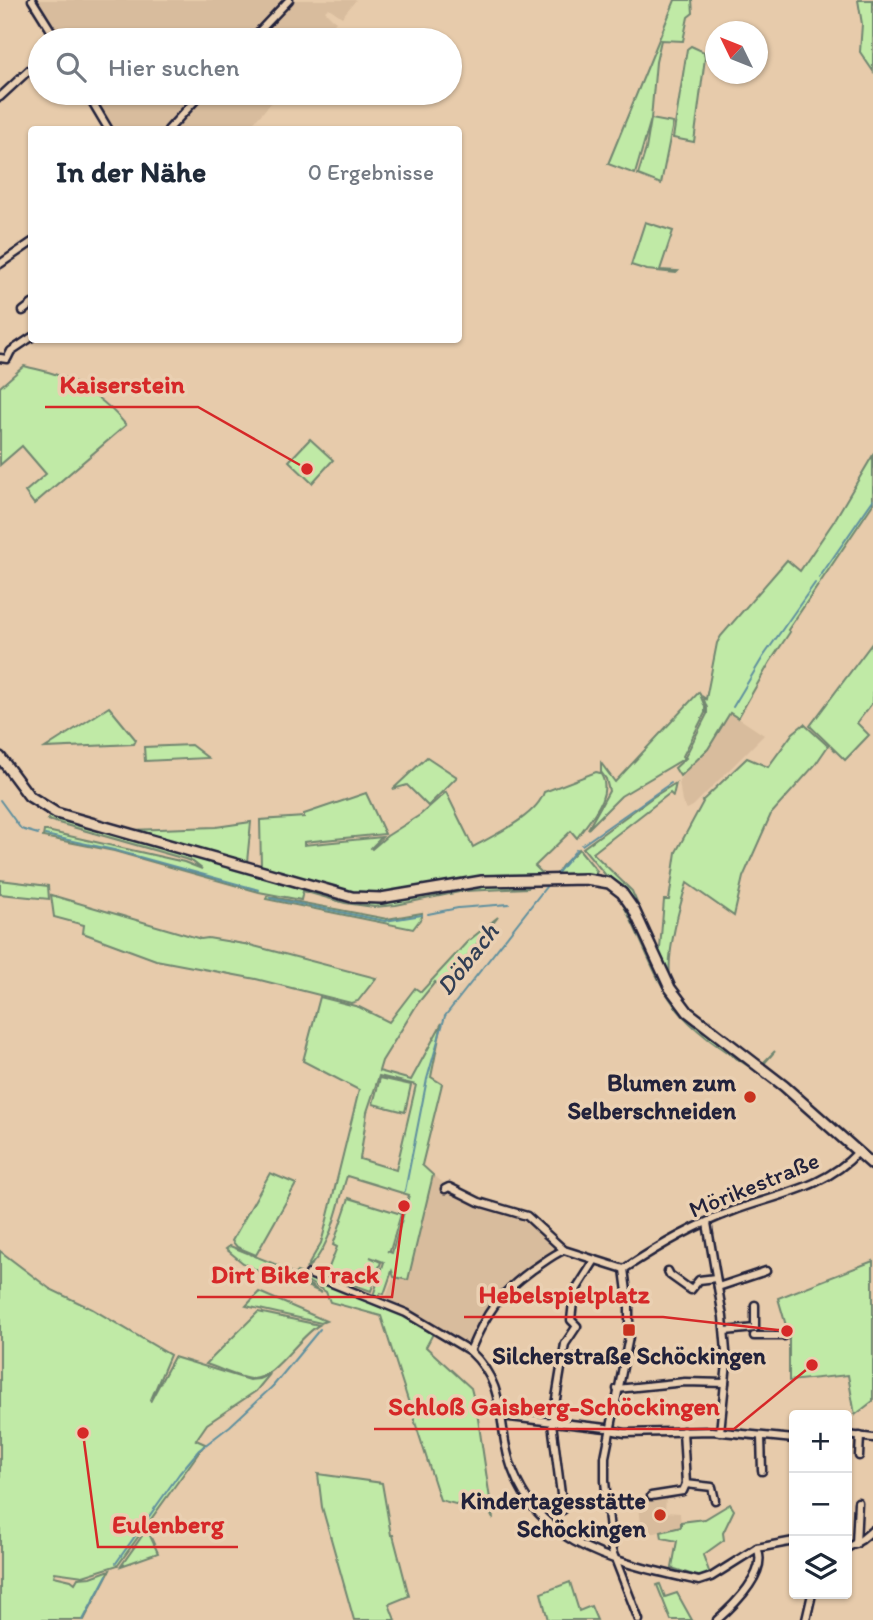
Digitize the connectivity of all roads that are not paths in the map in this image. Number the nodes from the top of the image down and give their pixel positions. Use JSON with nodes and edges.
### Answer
{"nodes":[{"id":1,"x":32,"y":0,"type":"edge"},
{"id":2,"x":289,"y":0,"type":"edge"},
{"id":3,"x":50,"y":28,"type":"edge"},
{"id":4,"x":262,"y":28,"type":"edge"},
{"id":5,"x":28,"y":71,"type":"edge"},
{"id":6,"x":0,"y":97,"type":"edge"},
{"id":7,"x":94,"y":105,"type":"edge"},
{"id":8,"x":191,"y":105,"type":"edge"},
{"id":9,"x":107,"y":126,"type":"edge"},
{"id":10,"x":172,"y":126,"type":"edge"},
{"id":11,"x":28,"y":246,"type":"edge"},
{"id":12,"x":0,"y":264,"type":"edge"},
{"id":13,"x":28,"y":307,"type":"edge"},
{"id":14,"x":23,"y":311,"type":"dead end"},
{"id":15,"x":28,"y":340,"type":"edge"},
{"id":16,"x":3,"y":358,"type":"edge"},
{"id":17,"x":0,"y":757,"type":"edge"},
{"id":18,"x":858,"y":1152,"type":"junction"},
{"id":19,"x":873,"y":1165,"type":"edge"},
{"id":20,"x":445,"y":1189,"type":"dead end"},
{"id":21,"x":706,"y":1223,"type":"junction"},
{"id":22,"x":564,"y":1250,"type":"junction"},
{"id":23,"x":595,"y":1260,"type":"junction"},
{"id":24,"x":624,"y":1269,"type":"junction"},
{"id":25,"x":668,"y":1271,"type":"dead end"},
{"id":26,"x":766,"y":1272,"type":"dead end"},
{"id":27,"x":309,"y":1275,"type":"dead end"},
{"id":28,"x":716,"y":1278,"type":"junction"},
{"id":29,"x":718,"y":1287,"type":"junction"},
{"id":30,"x":755,"y":1305,"type":"dead end"},
{"id":31,"x":755,"y":1328,"type":"junction"},
{"id":32,"x":725,"y":1331,"type":"junction"},
{"id":33,"x":784,"y":1336,"type":"dead end"},
{"id":34,"x":470,"y":1351,"type":"junction"},
{"id":35,"x":564,"y":1357,"type":"junction"},
{"id":36,"x":623,"y":1362,"type":"junction"},
{"id":37,"x":725,"y":1383,"type":"junction"},
{"id":38,"x":617,"y":1390,"type":"junction"},
{"id":39,"x":501,"y":1416,"type":"junction"},
{"id":40,"x":552,"y":1423,"type":"junction"},
{"id":41,"x":608,"y":1429,"type":"junction"},
{"id":42,"x":683,"y":1431,"type":"junction"},
{"id":43,"x":720,"y":1432,"type":"junction"},
{"id":44,"x":852,"y":1435,"type":"edge"},
{"id":45,"x":860,"y":1436,"type":"junction"},
{"id":46,"x":761,"y":1437,"type":"junction"},
{"id":47,"x":873,"y":1438,"type":"edge"},
{"id":48,"x":789,"y":1439,"type":"edge"},
{"id":49,"x":859,"y":1456,"type":"dead end"},
{"id":50,"x":762,"y":1471,"type":"dead end"},
{"id":51,"x":686,"y":1483,"type":"junction"},
{"id":52,"x":651,"y":1496,"type":"dead end"},
{"id":53,"x":715,"y":1500,"type":"dead end"},
{"id":54,"x":858,"y":1502,"type":"dead end"},
{"id":55,"x":562,"y":1510,"type":"dead end"},
{"id":56,"x":873,"y":1530,"type":"edge"},
{"id":57,"x":789,"y":1542,"type":"edge"},
{"id":58,"x":856,"y":1544,"type":"junction"},
{"id":59,"x":852,"y":1546,"type":"edge"},
{"id":60,"x":757,"y":1548,"type":"junction"},
{"id":61,"x":614,"y":1560,"type":"junction"},
{"id":62,"x":811,"y":1599,"type":"edge"},
{"id":63,"x":639,"y":1620,"type":"edge"},
{"id":64,"x":717,"y":1620,"type":"edge"},
{"id":65,"x":806,"y":1620,"type":"edge"}],
"edges":[{"from":1,"to":3,"type":"street"},
{"from":2,"to":4,"type":"street"},
{"from":5,"to":6,"type":"street"},
{"from":7,"to":9,"type":"street"},
{"from":8,"to":10,"type":"street"},
{"from":11,"to":12,"type":"street"},
{"from":13,"to":14,"type":"street"},
{"from":15,"to":16,"type":"street"},
{"from":17,"to":18,"type":"main road"},
{"from":18,"to":19,"type":"main road"},
{"from":18,"to":21,"type":"street","name":"Mörikestraße"},
{"from":20,"to":22,"type":"street"},
{"from":21,"to":24,"type":"street","name":"Mörikestraße"},
{"from":21,"to":28,"type":"street"},
{"from":22,"to":23,"type":"street"},
{"from":22,"to":34,"type":"street"},
{"from":23,"to":24,"type":"street"},
{"from":23,"to":35,"type":"street"},
{"from":24,"to":36,"type":"street"},
{"from":25,"to":28,"type":"street"},
{"from":26,"to":29,"type":"street"},
{"from":27,"to":34,"type":"street"},
{"from":28,"to":29,"type":"street"},
{"from":29,"to":32,"type":"street"},
{"from":30,"to":31,"type":"street"},
{"from":31,"to":32,"type":"street"},
{"from":31,"to":33,"type":"street"},
{"from":32,"to":37,"type":"street"},
{"from":34,"to":39,"type":"street"},
{"from":35,"to":36,"type":"street"},
{"from":35,"to":40,"type":"street"},
{"from":36,"to":38,"type":"street"},
{"from":37,"to":38,"type":"street"},
{"from":37,"to":43,"type":"street"},
{"from":38,"to":41,"type":"street"},
{"from":39,"to":40,"type":"street"},
{"from":39,"to":61,"type":"street"},
{"from":40,"to":41,"type":"street"},
{"from":40,"to":55,"type":"street"},
{"from":41,"to":42,"type":"street"},
{"from":41,"to":61,"type":"street"},
{"from":42,"to":43,"type":"street"},
{"from":42,"to":51,"type":"street"},
{"from":43,"to":46,"type":"street"},
{"from":44,"to":45,"type":"street"},
{"from":45,"to":47,"type":"street"},
{"from":45,"to":49,"type":"street"},
{"from":46,"to":48,"type":"street"},
{"from":46,"to":50,"type":"street"},
{"from":51,"to":52,"type":"street"},
{"from":51,"to":53,"type":"street"},
{"from":54,"to":58,"type":"street"},
{"from":56,"to":58,"type":"street"},
{"from":57,"to":60,"type":"street"},
{"from":58,"to":59,"type":"street"},
{"from":60,"to":61,"type":"street"},
{"from":60,"to":64,"type":"street"},
{"from":61,"to":63,"type":"street"},
{"from":62,"to":65,"type":"street"}]}
